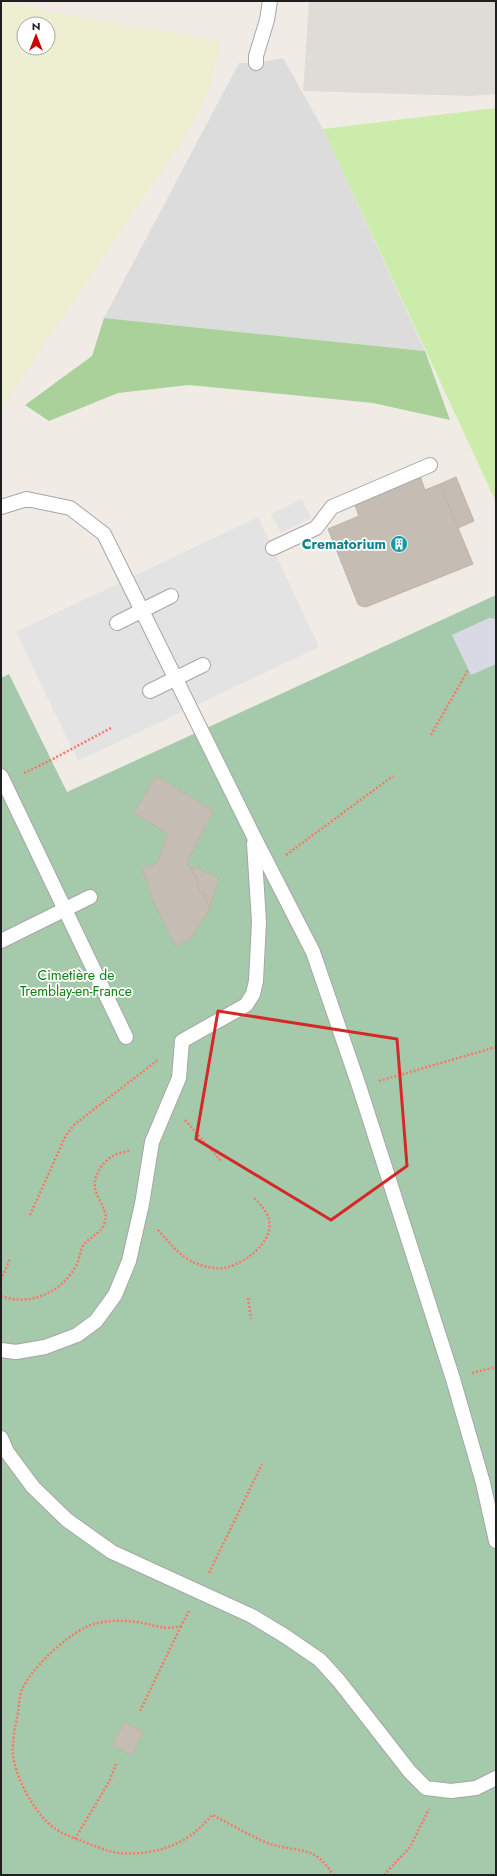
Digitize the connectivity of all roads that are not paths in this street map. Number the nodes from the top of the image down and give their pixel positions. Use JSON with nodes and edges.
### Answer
{"nodes":[{"id":1,"x":270,"y":1,"type":"edge"},
{"id":2,"x":256,"y":63,"type":"dead end"},
{"id":3,"x":430,"y":465,"type":"dead end"},
{"id":4,"x":1,"y":506,"type":"edge"},
{"id":5,"x":273,"y":548,"type":"dead end"},
{"id":6,"x":171,"y":596,"type":"dead end"},
{"id":7,"x":143,"y":610,"type":"junction"},
{"id":8,"x":117,"y":623,"type":"dead end"},
{"id":9,"x":202,"y":665,"type":"dead end"},
{"id":10,"x":176,"y":678,"type":"junction"},
{"id":11,"x":150,"y":691,"type":"dead end"},
{"id":12,"x":2,"y":781,"type":"edge"},
{"id":13,"x":254,"y":837,"type":"junction"},
{"id":14,"x":90,"y":897,"type":"dead end"},
{"id":15,"x":65,"y":909,"type":"junction"},
{"id":16,"x":1,"y":941,"type":"edge"},
{"id":17,"x":126,"y":1037,"type":"dead end"},
{"id":18,"x":1,"y":1350,"type":"edge"},
{"id":19,"x":1,"y":1438,"type":"edge"},
{"id":20,"x":496,"y":1541,"type":"edge"},
{"id":21,"x":496,"y":1778,"type":"edge"}],
"edges":[{"from":1,"to":2,"type":"lane"},
{"from":3,"to":5,"type":"lane"},
{"from":4,"to":7,"type":"lane"},
{"from":6,"to":7,"type":"lane"},
{"from":7,"to":8,"type":"lane"},
{"from":7,"to":10,"type":"lane"},
{"from":9,"to":10,"type":"lane"},
{"from":10,"to":11,"type":"lane"},
{"from":10,"to":13,"type":"lane"},
{"from":12,"to":15,"type":"lane"},
{"from":13,"to":18,"type":"lane"},
{"from":13,"to":20,"type":"lane"},
{"from":14,"to":15,"type":"lane"},
{"from":15,"to":16,"type":"lane"},
{"from":15,"to":17,"type":"lane"},
{"from":19,"to":21,"type":"lane"}]}
